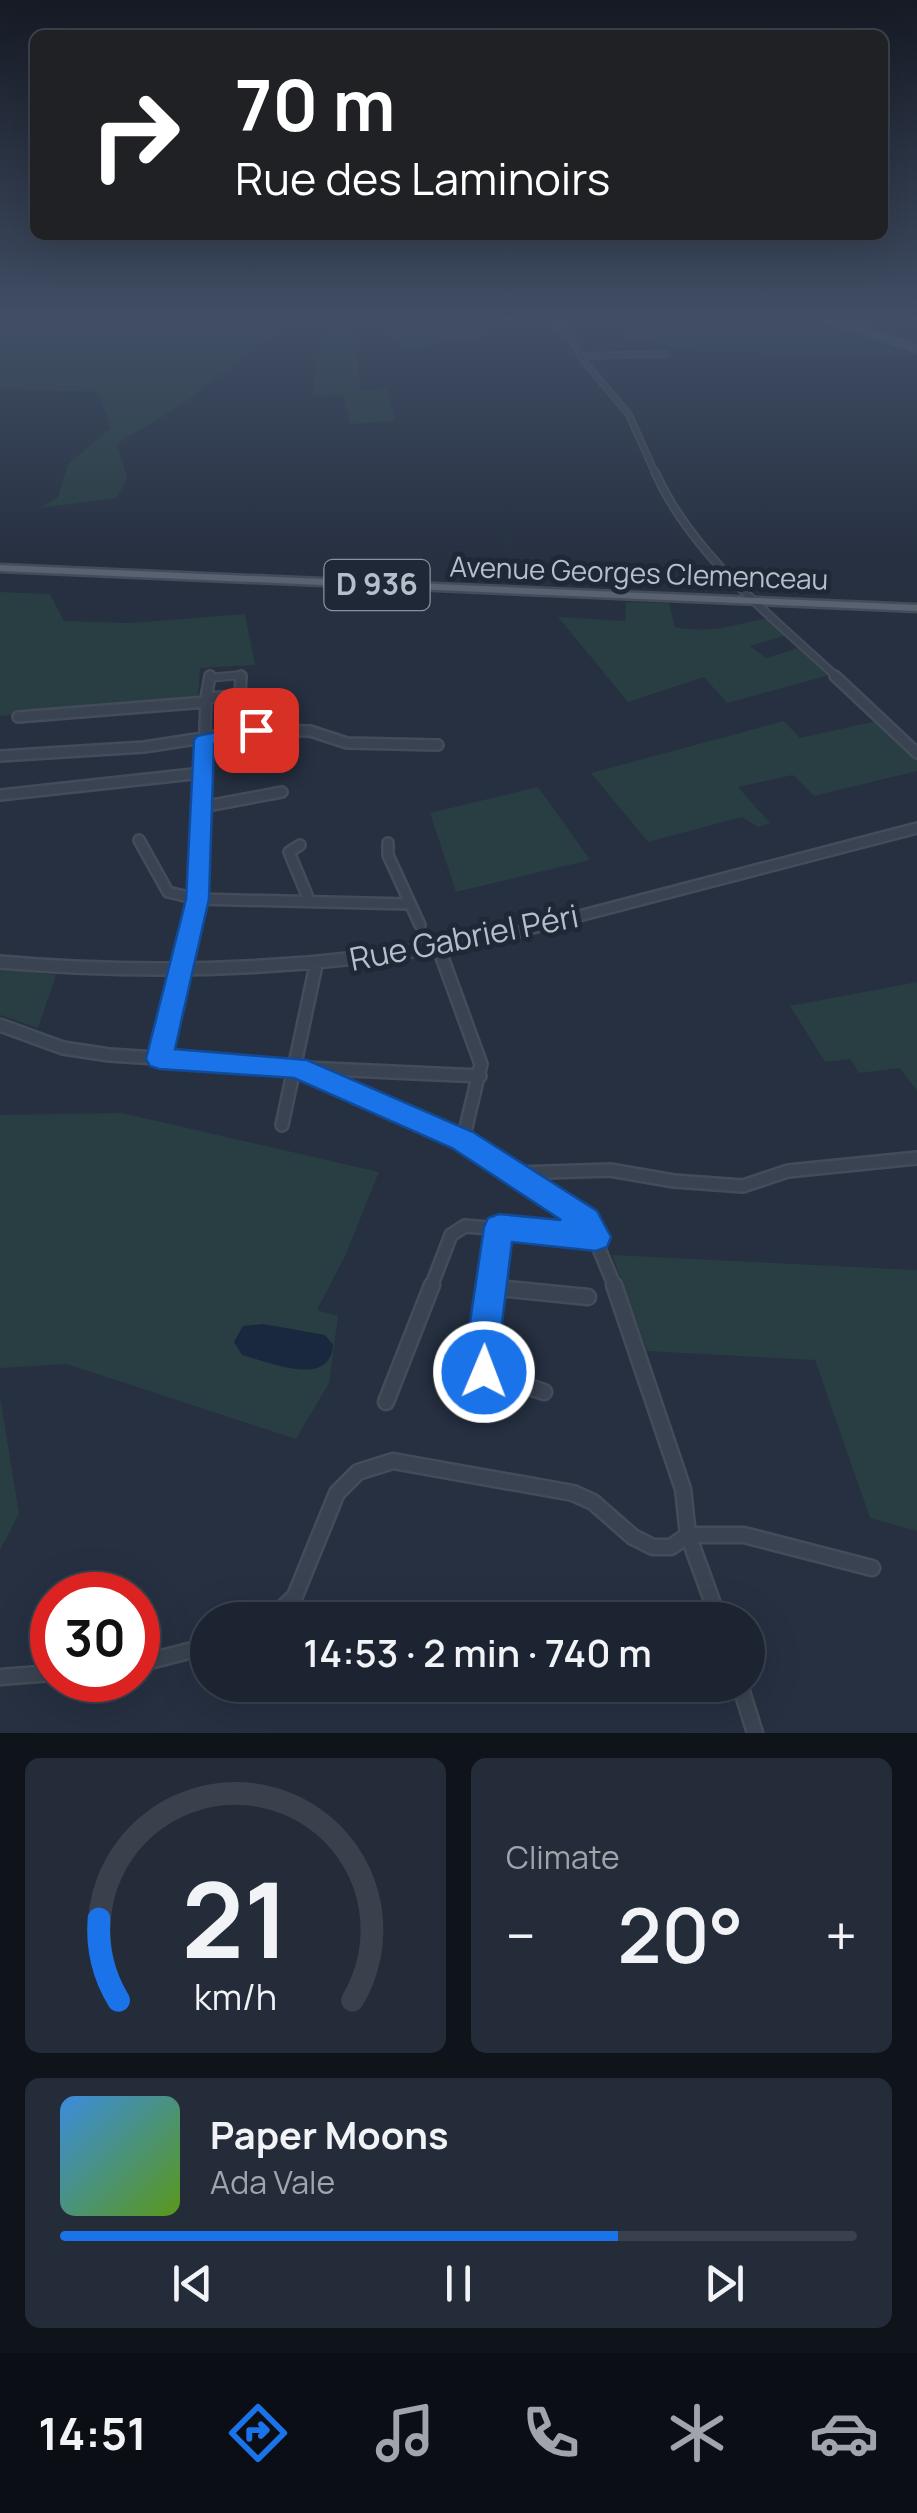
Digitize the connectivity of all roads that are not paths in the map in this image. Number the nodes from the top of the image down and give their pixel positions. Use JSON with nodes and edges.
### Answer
{"nodes":[{"id":1,"x":617,"y":398,"type":"edge"},
{"id":2,"x":0,"y":568,"type":"edge"},
{"id":3,"x":755,"y":601,"type":"junction"},
{"id":4,"x":917,"y":608,"type":"edge"},
{"id":5,"x":206,"y":700,"type":"junction"},
{"id":6,"x":18,"y":717,"type":"dead end"},
{"id":7,"x":204,"y":740,"type":"junction"},
{"id":8,"x":438,"y":745,"type":"dead end"},
{"id":9,"x":917,"y":753,"type":"edge"},
{"id":10,"x":0,"y":756,"type":"edge"},
{"id":11,"x":202,"y":773,"type":"junction"},
{"id":12,"x":282,"y":792,"type":"dead end"},
{"id":13,"x":0,"y":795,"type":"edge"},
{"id":14,"x":202,"y":806,"type":"junction"},
{"id":15,"x":917,"y":828,"type":"edge"},
{"id":16,"x":139,"y":840,"type":"dead end"},
{"id":17,"x":388,"y":843,"type":"dead end"},
{"id":18,"x":300,"y":845,"type":"dead end"},
{"id":19,"x":197,"y":899,"type":"junction"},
{"id":20,"x":309,"y":900,"type":"junction"},
{"id":21,"x":409,"y":904,"type":"junction"},
{"id":22,"x":420,"y":925,"type":"dead end"},
{"id":23,"x":439,"y":949,"type":"junction"},
{"id":24,"x":0,"y":962,"type":"edge"},
{"id":25,"x":316,"y":965,"type":"junction"},
{"id":26,"x":181,"y":969,"type":"junction"},
{"id":27,"x":0,"y":1025,"type":"edge"},
{"id":28,"x":159,"y":1059,"type":"junction"},
{"id":29,"x":297,"y":1067,"type":"junction"},
{"id":30,"x":480,"y":1076,"type":"junction"},
{"id":31,"x":282,"y":1125,"type":"dead end"},
{"id":32,"x":462,"y":1140,"type":"junction"},
{"id":33,"x":917,"y":1158,"type":"edge"},
{"id":34,"x":514,"y":1173,"type":"junction"},
{"id":35,"x":499,"y":1227,"type":"junction"},
{"id":36,"x":596,"y":1237,"type":"junction"},
{"id":37,"x":488,"y":1287,"type":"junction"},
{"id":38,"x":588,"y":1297,"type":"dead end"},
{"id":39,"x":544,"y":1392,"type":"dead end"},
{"id":40,"x":386,"y":1402,"type":"dead end"},
{"id":41,"x":688,"y":1535,"type":"junction"},
{"id":42,"x":872,"y":1568,"type":"dead end"},
{"id":43,"x":290,"y":1602,"type":"edge"},
{"id":44,"x":712,"y":1602,"type":"edge"},
{"id":45,"x":190,"y":1651,"type":"edge"},
{"id":46,"x":160,"y":1658,"type":"edge"},
{"id":47,"x":30,"y":1675,"type":"edge"},
{"id":48,"x":0,"y":1678,"type":"edge"},
{"id":49,"x":745,"y":1702,"type":"edge"},
{"id":50,"x":755,"y":1733,"type":"edge"}],
"edges":[{"from":1,"to":3,"type":"street"},
{"from":2,"to":3,"type":"main road","name":"Avenue Georges Clemenceau","number":"D 936"},
{"from":3,"to":4,"type":"main road","name":"Avenue Georges Clemenceau","number":"D 936"},
{"from":3,"to":9,"type":"street"},
{"from":5,"to":5,"type":"street"},
{"from":5,"to":6,"type":"street"},
{"from":5,"to":7,"type":"street"},
{"from":7,"to":8,"type":"street"},
{"from":7,"to":10,"type":"street"},
{"from":7,"to":11,"type":"street"},
{"from":11,"to":13,"type":"street"},
{"from":11,"to":14,"type":"street"},
{"from":12,"to":14,"type":"street"},
{"from":14,"to":19,"type":"street"},
{"from":15,"to":23,"type":"street","name":"Rue Gabriel Péri"},
{"from":16,"to":19,"type":"street"},
{"from":17,"to":21,"type":"street"},
{"from":18,"to":20,"type":"street"},
{"from":19,"to":20,"type":"street"},
{"from":19,"to":26,"type":"street"},
{"from":20,"to":21,"type":"street"},
{"from":21,"to":22,"type":"street"},
{"from":23,"to":25,"type":"street","name":"Rue Gabriel Péri"},
{"from":23,"to":30,"type":"street"},
{"from":24,"to":26,"type":"street","name":"Rue Gabriel Péri"},
{"from":25,"to":26,"type":"street","name":"Rue Gabriel Péri"},
{"from":25,"to":29,"type":"street"},
{"from":26,"to":28,"type":"street"},
{"from":27,"to":28,"type":"street"},
{"from":28,"to":29,"type":"street"},
{"from":29,"to":30,"type":"street"},
{"from":29,"to":31,"type":"street"},
{"from":29,"to":32,"type":"street"},
{"from":30,"to":32,"type":"street"},
{"from":32,"to":34,"type":"street"},
{"from":33,"to":34,"type":"street"},
{"from":34,"to":36,"type":"street"},
{"from":35,"to":36,"type":"street"},
{"from":35,"to":37,"type":"street"},
{"from":35,"to":40,"type":"street"},
{"from":36,"to":41,"type":"street"},
{"from":37,"to":38,"type":"street"},
{"from":37,"to":39,"type":"street"},
{"from":41,"to":42,"type":"street"},
{"from":41,"to":43,"type":"street"},
{"from":41,"to":44,"type":"street"},
{"from":45,"to":46,"type":"street"},
{"from":47,"to":48,"type":"street"},
{"from":49,"to":50,"type":"street"}]}
